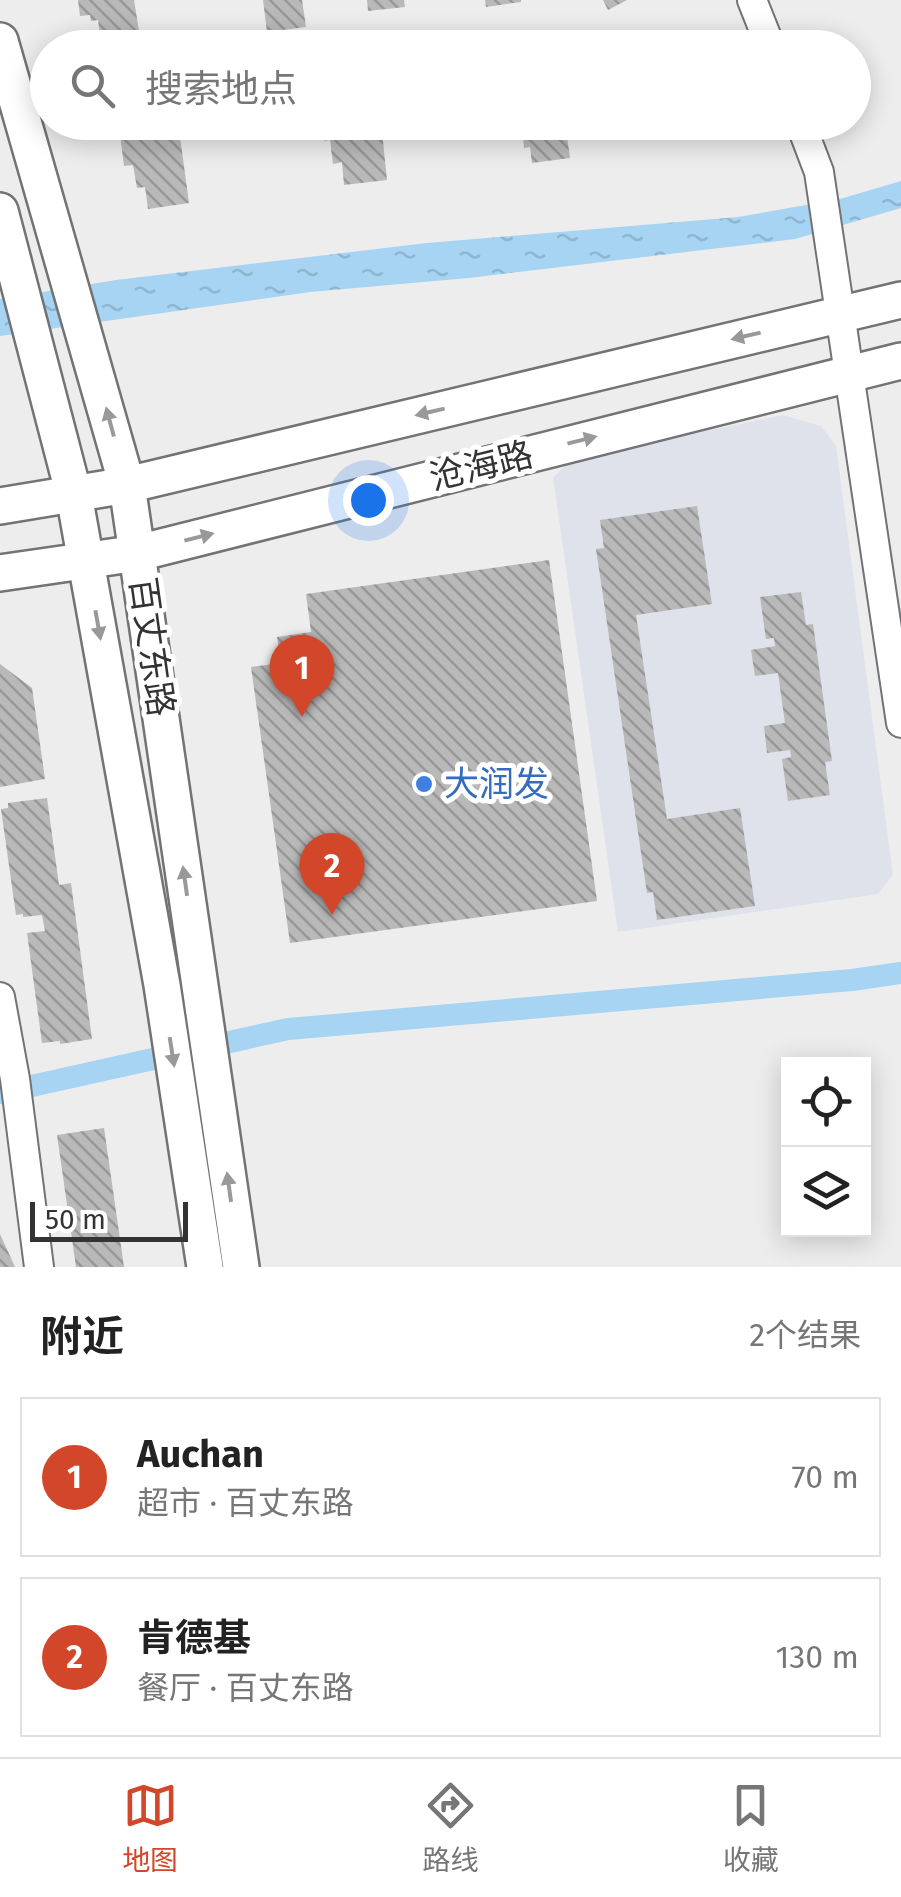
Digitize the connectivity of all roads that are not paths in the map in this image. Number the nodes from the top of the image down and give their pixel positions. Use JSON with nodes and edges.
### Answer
{"nodes":[{"id":1,"x":752,"y":0,"type":"edge"},
{"id":2,"x":764,"y":30,"type":"edge"},
{"id":3,"x":0,"y":41,"type":"edge"},
{"id":4,"x":806,"y":140,"type":"edge"},
{"id":5,"x":0,"y":211,"type":"edge"},
{"id":6,"x":901,"y":300,"type":"edge"},
{"id":7,"x":840,"y":314,"type":"junction"},
{"id":8,"x":901,"y":362,"type":"edge"},
{"id":9,"x":847,"y":372,"type":"junction"},
{"id":10,"x":127,"y":485,"type":"junction"},
{"id":11,"x":74,"y":495,"type":"junction"},
{"id":12,"x":0,"y":506,"type":"edge"},
{"id":13,"x":138,"y":553,"type":"junction"},
{"id":14,"x":86,"y":562,"type":"junction"},
{"id":15,"x":0,"y":574,"type":"edge"},
{"id":16,"x":901,"y":722,"type":"edge"},
{"id":17,"x":0,"y":997,"type":"edge"},
{"id":18,"x":39,"y":1267,"type":"edge"},
{"id":19,"x":204,"y":1267,"type":"edge"},
{"id":20,"x":241,"y":1267,"type":"edge"}],
"edges":[{"from":1,"to":2,"type":"street"},
{"from":10,"to":3,"type":"main road","name":"百丈东路","one_way":true},
{"from":4,"to":7,"type":"street"},
{"from":5,"to":11,"type":"main road","name":"百丈东路"},
{"from":6,"to":7,"type":"main road","name":"沧海路"},
{"from":7,"to":9,"type":"street"},
{"from":7,"to":10,"type":"main road","name":"沧海路","one_way":true},
{"from":8,"to":9,"type":"main road","name":"沧海路"},
{"from":13,"to":9,"type":"main road","name":"沧海路","one_way":true},
{"from":9,"to":16,"type":"street"},
{"from":10,"to":11,"type":"main road","name":"沧海路"},
{"from":10,"to":13,"type":"main road","name":"百丈东路"},
{"from":11,"to":12,"type":"main road","name":"沧海路"},
{"from":11,"to":14,"type":"main road","name":"百丈东路"},
{"from":13,"to":14,"type":"main road","name":"沧海路"},
{"from":20,"to":13,"type":"main road","name":"百丈东路","one_way":true},
{"from":14,"to":15,"type":"main road","name":"沧海路"},
{"from":14,"to":19,"type":"main road","name":"百丈东路","one_way":true},
{"from":17,"to":18,"type":"street"}]}
